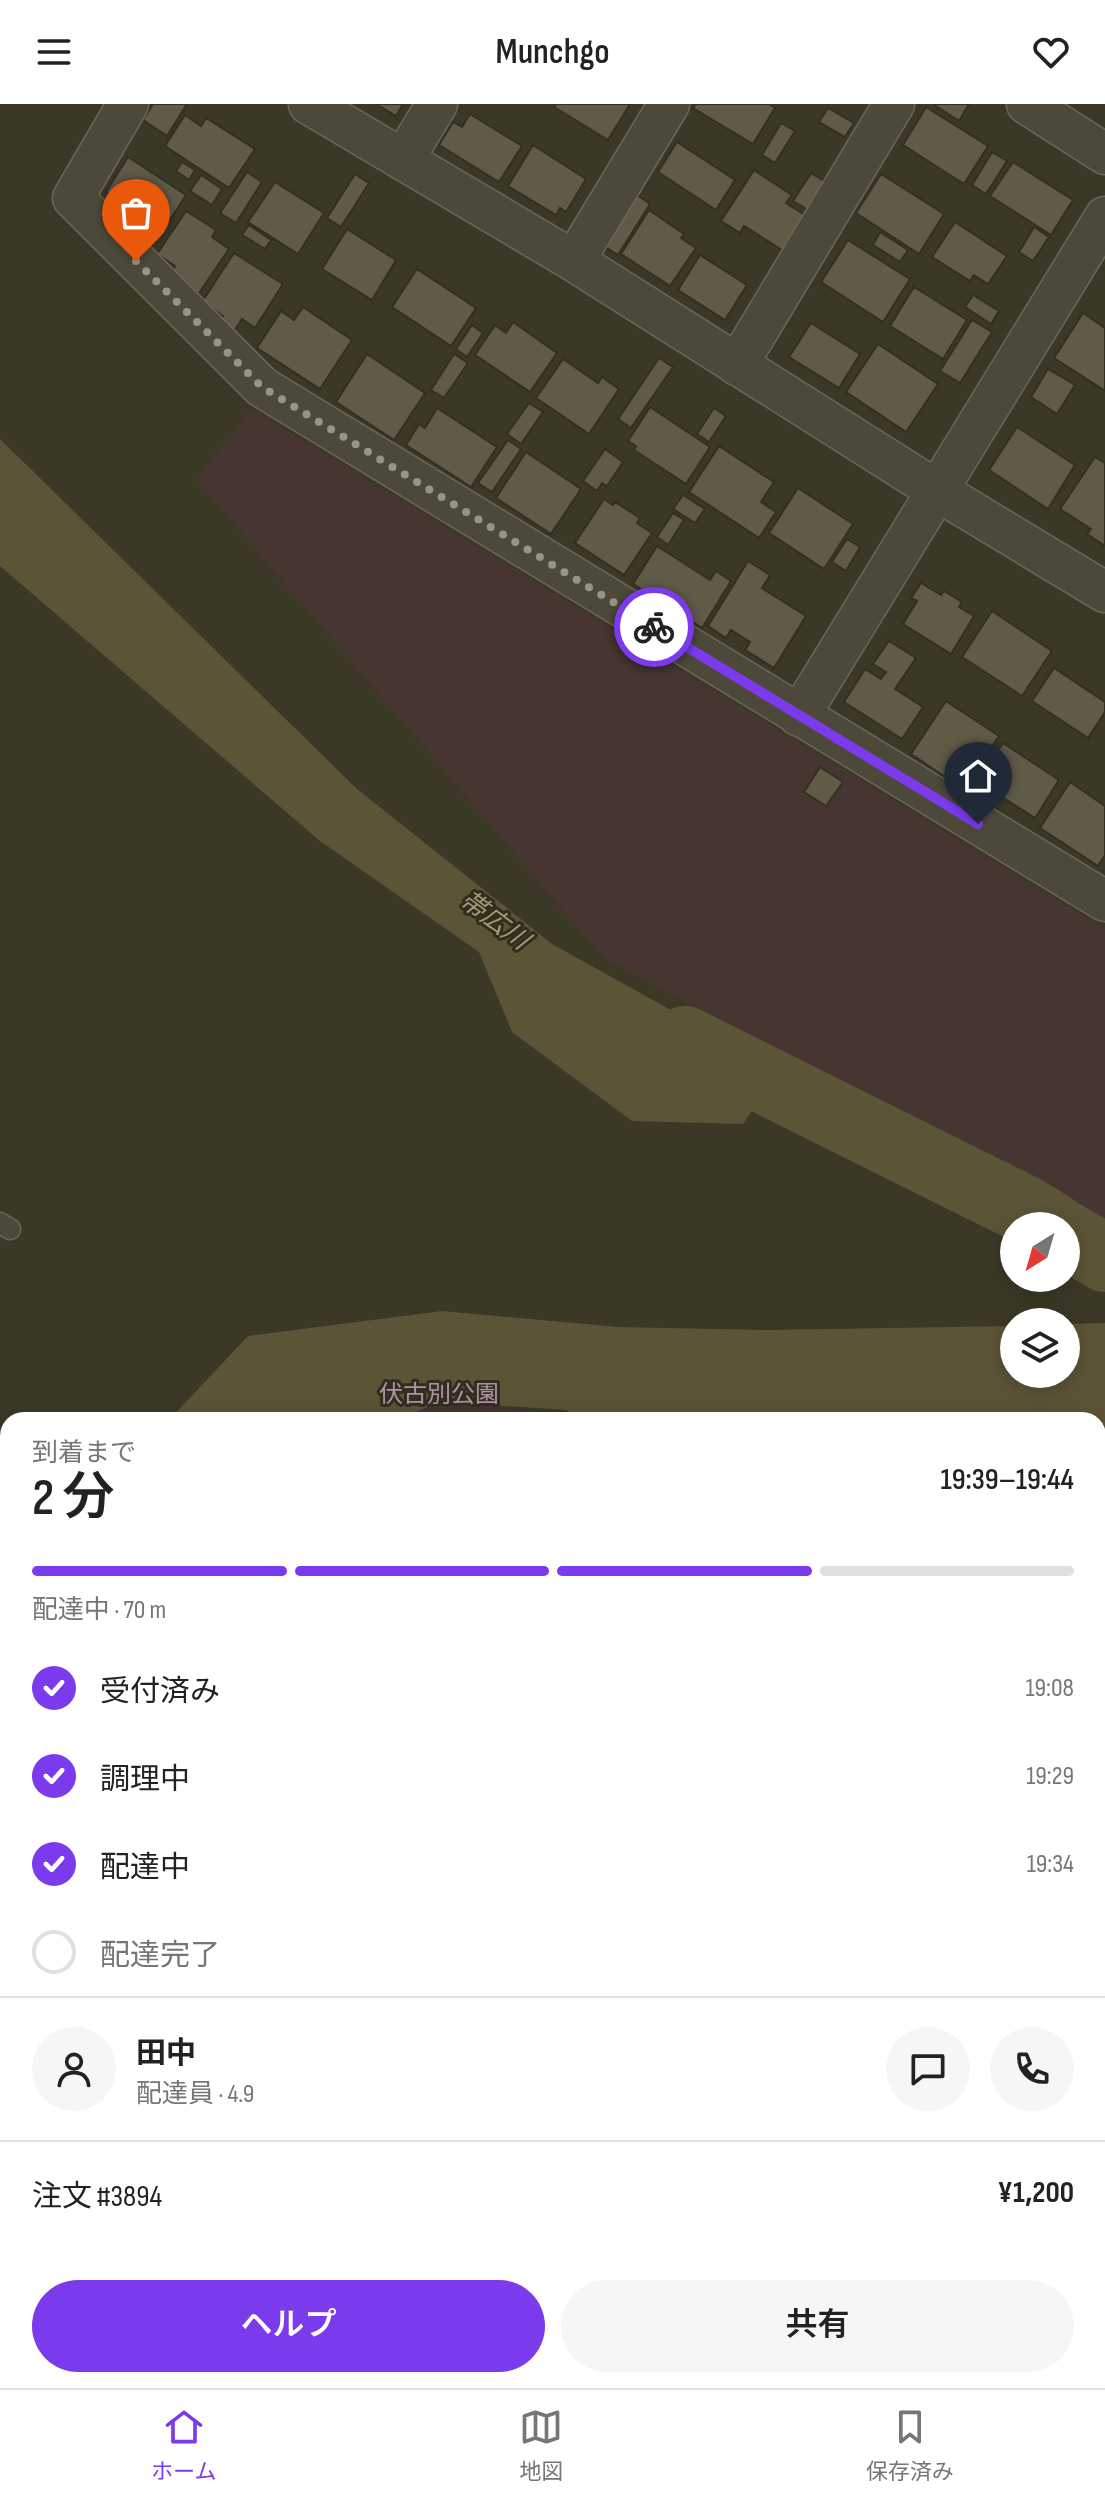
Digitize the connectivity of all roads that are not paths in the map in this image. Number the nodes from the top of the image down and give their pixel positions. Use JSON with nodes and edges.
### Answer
{"nodes":[{"id":1,"x":128,"y":104,"type":"edge"},
{"id":2,"x":309,"y":104,"type":"edge"},
{"id":3,"x":437,"y":104,"type":"edge"},
{"id":4,"x":669,"y":104,"type":"edge"},
{"id":5,"x":894,"y":104,"type":"edge"},
{"id":6,"x":1027,"y":104,"type":"edge"},
{"id":7,"x":1105,"y":154,"type":"edge"},
{"id":8,"x":403,"y":160,"type":"junction"},
{"id":9,"x":1104,"y":222,"type":"edge"},
{"id":10,"x":574,"y":261,"type":"junction"},
{"id":11,"x":737,"y":365,"type":"junction"},
{"id":12,"x":936,"y":490,"type":"junction"},
{"id":13,"x":1105,"y":592,"type":"edge"},
{"id":14,"x":799,"y":716,"type":"junction"},
{"id":15,"x":1105,"y":901,"type":"edge"}],
"edges":[{"from":1,"to":14,"type":"street"},
{"from":2,"to":8,"type":"street"},
{"from":3,"to":8,"type":"street"},
{"from":4,"to":10,"type":"street"},
{"from":5,"to":11,"type":"street"},
{"from":6,"to":7,"type":"street"},
{"from":8,"to":10,"type":"street"},
{"from":9,"to":12,"type":"street"},
{"from":10,"to":11,"type":"street"},
{"from":11,"to":12,"type":"street"},
{"from":12,"to":13,"type":"street"},
{"from":12,"to":14,"type":"street"},
{"from":14,"to":15,"type":"street"}]}
